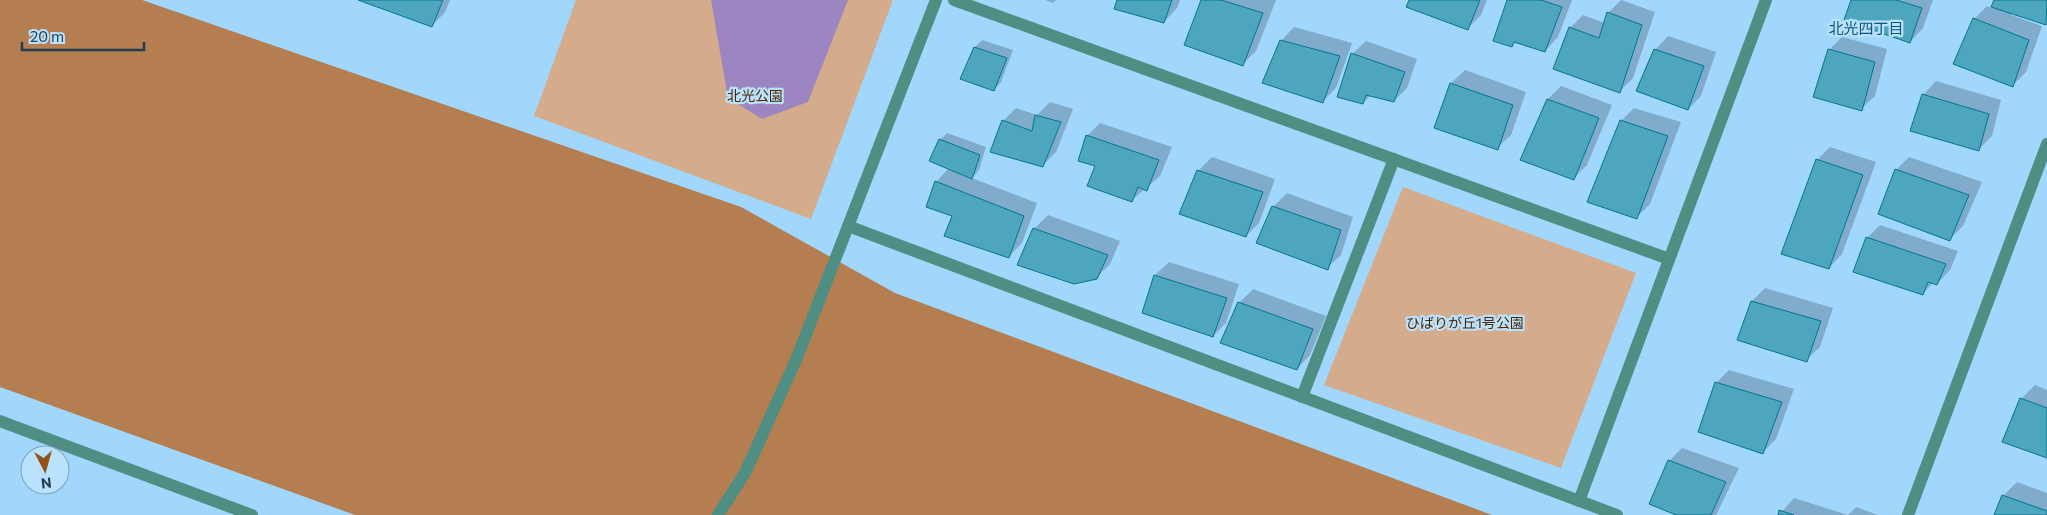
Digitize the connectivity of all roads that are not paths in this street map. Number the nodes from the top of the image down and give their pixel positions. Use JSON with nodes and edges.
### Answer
{"nodes":[{"id":1,"x":936,"y":0,"type":"edge"},
{"id":2,"x":954,"y":0,"type":"edge"},
{"id":3,"x":1764,"y":0,"type":"edge"},
{"id":4,"x":2047,"y":144,"type":"edge"},
{"id":5,"x":1394,"y":159,"type":"junction"},
{"id":6,"x":848,"y":226,"type":"junction"},
{"id":7,"x":1669,"y":259,"type":"junction"},
{"id":8,"x":1302,"y":397,"type":"junction"},
{"id":9,"x":0,"y":421,"type":"edge"},
{"id":10,"x":1579,"y":500,"type":"junction"},
{"id":11,"x":252,"y":515,"type":"edge"},
{"id":12,"x":718,"y":515,"type":"edge"},
{"id":13,"x":1617,"y":515,"type":"edge"},
{"id":14,"x":1908,"y":515,"type":"edge"}],
"edges":[{"from":1,"to":6,"type":"street"},
{"from":2,"to":5,"type":"street"},
{"from":3,"to":7,"type":"street"},
{"from":4,"to":14,"type":"street"},
{"from":5,"to":7,"type":"street"},
{"from":5,"to":8,"type":"street"},
{"from":6,"to":8,"type":"street"},
{"from":6,"to":12,"type":"street"},
{"from":7,"to":10,"type":"street"},
{"from":8,"to":10,"type":"street"},
{"from":9,"to":11,"type":"street"},
{"from":10,"to":13,"type":"street"}]}
